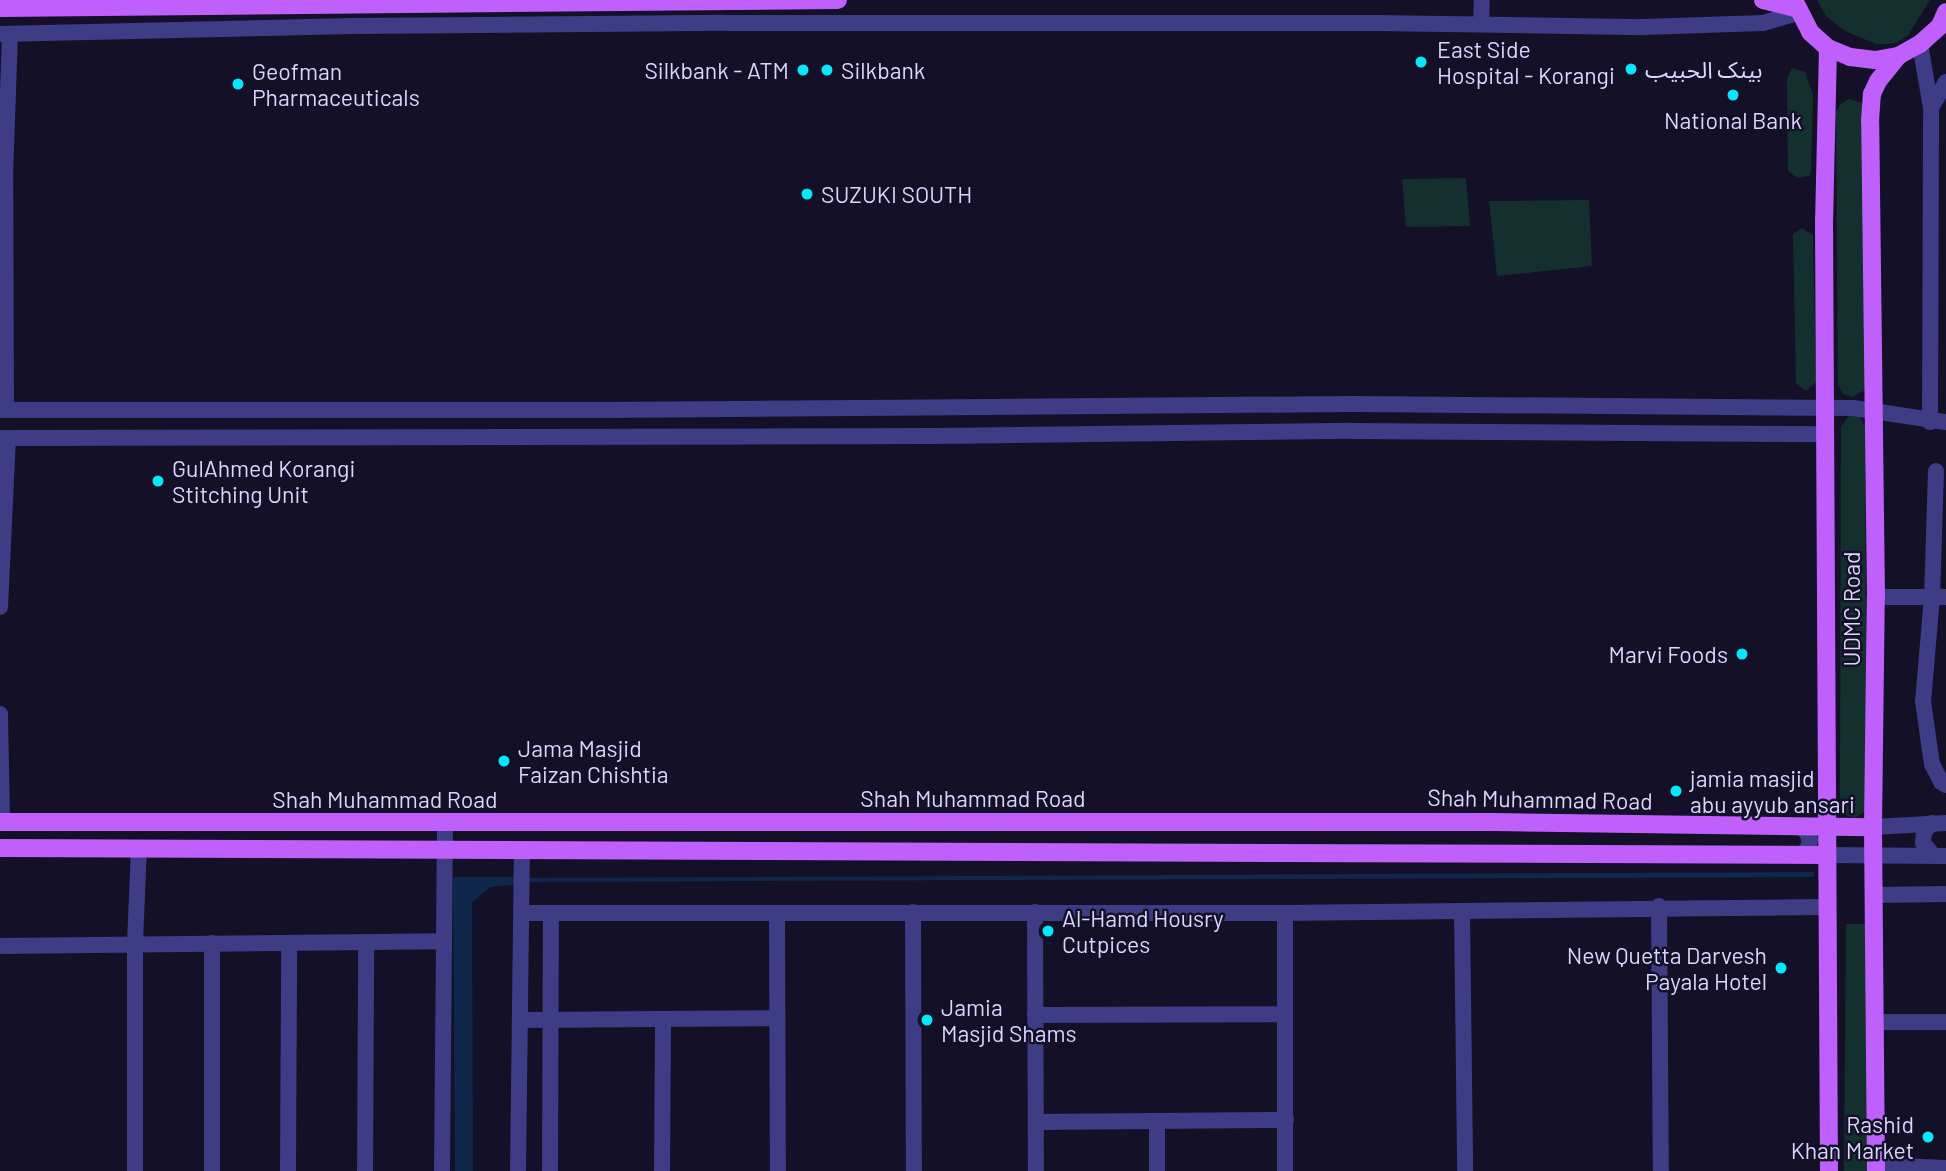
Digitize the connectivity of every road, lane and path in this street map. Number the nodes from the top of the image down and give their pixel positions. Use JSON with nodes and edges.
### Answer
{"nodes":[{"id":1,"x":838,"y":0,"type":"edge"},
{"id":2,"x":1482,"y":0,"type":"edge"},
{"id":3,"x":1763,"y":0,"type":"edge"},
{"id":4,"x":1796,"y":7,"type":"edge"},
{"id":5,"x":0,"y":8,"type":"edge"},
{"id":6,"x":1944,"y":20,"type":"edge"},
{"id":7,"x":1480,"y":23,"type":"junction"},
{"id":8,"x":5,"y":34,"type":"edge"},
{"id":9,"x":1920,"y":44,"type":"junction"},
{"id":10,"x":1828,"y":48,"type":"junction"},
{"id":11,"x":1898,"y":56,"type":"junction"},
{"id":12,"x":1946,"y":82,"type":"edge"},
{"id":13,"x":1931,"y":108,"type":"junction"},
{"id":14,"x":1353,"y":404,"type":"junction"},
{"id":15,"x":1176,"y":406,"type":"junction"},
{"id":16,"x":775,"y":407,"type":"junction"},
{"id":17,"x":933,"y":407,"type":"junction"},
{"id":18,"x":1825,"y":408,"type":"junction"},
{"id":19,"x":3,"y":409,"type":"edge"},
{"id":20,"x":601,"y":410,"type":"junction"},
{"id":21,"x":1874,"y":412,"type":"junction"},
{"id":22,"x":1938,"y":422,"type":"edge"},
{"id":23,"x":1353,"y":431,"type":"junction"},
{"id":24,"x":1175,"y":434,"type":"junction"},
{"id":25,"x":1825,"y":434,"type":"junction"},
{"id":26,"x":602,"y":436,"type":"junction"},
{"id":27,"x":932,"y":436,"type":"junction"},
{"id":28,"x":775,"y":437,"type":"junction"},
{"id":29,"x":4,"y":438,"type":"edge"},
{"id":30,"x":1936,"y":471,"type":"dead end"},
{"id":31,"x":1876,"y":597,"type":"junction"},
{"id":32,"x":1939,"y":597,"type":"edge"},
{"id":33,"x":0,"y":607,"type":"edge"},
{"id":34,"x":0,"y":715,"type":"edge"},
{"id":35,"x":1946,"y":785,"type":"edge"},
{"id":36,"x":1,"y":822,"type":"edge"},
{"id":37,"x":1939,"y":823,"type":"edge"},
{"id":38,"x":445,"y":824,"type":"junction"},
{"id":39,"x":1798,"y":827,"type":"junction"},
{"id":40,"x":1873,"y":827,"type":"junction"},
{"id":41,"x":1827,"y":828,"type":"junction"},
{"id":42,"x":0,"y":848,"type":"edge"},
{"id":43,"x":139,"y":848,"type":"junction"},
{"id":44,"x":444,"y":851,"type":"junction"},
{"id":45,"x":1801,"y":854,"type":"junction"},
{"id":46,"x":1827,"y":855,"type":"junction"},
{"id":47,"x":1874,"y":855,"type":"junction"},
{"id":48,"x":1940,"y":856,"type":"edge"},
{"id":49,"x":522,"y":858,"type":"junction"},
{"id":50,"x":1946,"y":894,"type":"edge"},
{"id":51,"x":1874,"y":895,"type":"junction"},
{"id":52,"x":1658,"y":906,"type":"junction"},
{"id":53,"x":1826,"y":907,"type":"junction"},
{"id":54,"x":913,"y":912,"type":"junction"},
{"id":55,"x":1035,"y":912,"type":"junction"},
{"id":56,"x":1462,"y":912,"type":"junction"},
{"id":57,"x":551,"y":913,"type":"junction"},
{"id":58,"x":1285,"y":913,"type":"junction"},
{"id":59,"x":522,"y":914,"type":"junction"},
{"id":60,"x":777,"y":914,"type":"junction"},
{"id":61,"x":442,"y":941,"type":"junction"},
{"id":62,"x":135,"y":943,"type":"junction"},
{"id":63,"x":212,"y":943,"type":"junction"},
{"id":64,"x":289,"y":943,"type":"junction"},
{"id":65,"x":366,"y":943,"type":"junction"},
{"id":66,"x":0,"y":946,"type":"edge"},
{"id":67,"x":1286,"y":1014,"type":"junction"},
{"id":68,"x":1035,"y":1015,"type":"junction"},
{"id":69,"x":777,"y":1018,"type":"junction"},
{"id":70,"x":663,"y":1019,"type":"junction"},
{"id":71,"x":520,"y":1020,"type":"junction"},
{"id":72,"x":551,"y":1020,"type":"junction"},
{"id":73,"x":1874,"y":1022,"type":"junction"},
{"id":74,"x":1946,"y":1022,"type":"edge"},
{"id":75,"x":1286,"y":1120,"type":"junction"},
{"id":76,"x":1157,"y":1121,"type":"junction"},
{"id":77,"x":1036,"y":1122,"type":"junction"},
{"id":78,"x":1876,"y":1168,"type":"edge"},
{"id":79,"x":1946,"y":1168,"type":"edge"},
{"id":80,"x":135,"y":1171,"type":"edge"},
{"id":81,"x":212,"y":1171,"type":"edge"},
{"id":82,"x":288,"y":1171,"type":"edge"},
{"id":83,"x":365,"y":1171,"type":"edge"},
{"id":84,"x":442,"y":1171,"type":"edge"},
{"id":85,"x":518,"y":1171,"type":"edge"},
{"id":86,"x":550,"y":1171,"type":"edge"},
{"id":87,"x":662,"y":1171,"type":"edge"},
{"id":88,"x":778,"y":1171,"type":"edge"},
{"id":89,"x":914,"y":1171,"type":"edge"},
{"id":90,"x":1036,"y":1171,"type":"edge"},
{"id":91,"x":1157,"y":1171,"type":"edge"},
{"id":92,"x":1285,"y":1171,"type":"edge"},
{"id":93,"x":1465,"y":1171,"type":"edge"},
{"id":94,"x":1661,"y":1171,"type":"edge"},
{"id":95,"x":1829,"y":1171,"type":"edge"}],
"edges":[{"from":1,"to":5,"type":"main road"},
{"from":2,"to":7,"type":"street"},
{"from":3,"to":4,"type":"main road"},
{"from":4,"to":7,"type":"street"},
{"from":4,"to":10,"type":"main road"},
{"from":6,"to":9,"type":"main road"},
{"from":7,"to":8,"type":"street"},
{"from":8,"to":19,"type":"street"},
{"from":9,"to":11,"type":"main road"},
{"from":9,"to":13,"type":"street"},
{"from":10,"to":11,"type":"main road"},
{"from":10,"to":18,"type":"main road","name":"UDMC Road"},
{"from":11,"to":21,"type":"main road","name":"UDMC Road"},
{"from":12,"to":13,"type":"street"},
{"from":13,"to":22,"type":"street"},
{"from":14,"to":15,"type":"street"},
{"from":14,"to":18,"type":"street"},
{"from":14,"to":23,"type":"street"},
{"from":15,"to":17,"type":"street"},
{"from":15,"to":24,"type":"street"},
{"from":16,"to":17,"type":"street"},
{"from":16,"to":20,"type":"street"},
{"from":16,"to":28,"type":"street"},
{"from":17,"to":27,"type":"street"},
{"from":18,"to":21,"type":"street"},
{"from":18,"to":25,"type":"main road","name":"UDMC Road"},
{"from":19,"to":20,"type":"street"},
{"from":20,"to":26,"type":"street"},
{"from":21,"to":22,"type":"street"},
{"from":21,"to":31,"type":"main road","name":"UDMC Road"},
{"from":23,"to":24,"type":"street"},
{"from":23,"to":25,"type":"street"},
{"from":24,"to":27,"type":"street"},
{"from":25,"to":41,"type":"main road","name":"UDMC Road"},
{"from":26,"to":28,"type":"street"},
{"from":26,"to":29,"type":"street"},
{"from":27,"to":28,"type":"street"},
{"from":29,"to":33,"type":"street"},
{"from":30,"to":32,"type":"street"},
{"from":31,"to":32,"type":"street"},
{"from":31,"to":40,"type":"main road","name":"UDMC Road"},
{"from":32,"to":35,"type":"street"},
{"from":34,"to":36,"type":"street"},
{"from":36,"to":38,"type":"main road","name":"Shah Muhammad Road"},
{"from":37,"to":40,"type":"street","name":"Shah Muhammad Road"},
{"from":37,"to":48,"type":"street"},
{"from":38,"to":39,"type":"main road","name":"Shah Muhammad Road"},
{"from":38,"to":44,"type":"street"},
{"from":39,"to":41,"type":"main road","name":"Shah Muhammad Road"},
{"from":39,"to":45,"type":"street"},
{"from":40,"to":41,"type":"main road","name":"Shah Muhammad Road"},
{"from":40,"to":47,"type":"main road","name":"UDMC Road"},
{"from":41,"to":46,"type":"main road","name":"UDMC Road"},
{"from":42,"to":43,"type":"main road"},
{"from":43,"to":44,"type":"main road"},
{"from":43,"to":62,"type":"street"},
{"from":44,"to":49,"type":"main road"},
{"from":44,"to":61,"type":"street"},
{"from":45,"to":46,"type":"main road"},
{"from":45,"to":49,"type":"main road"},
{"from":46,"to":47,"type":"street"},
{"from":46,"to":53,"type":"main road","name":"UDMC Road"},
{"from":47,"to":48,"type":"street"},
{"from":47,"to":51,"type":"main road","name":"UDMC Road"},
{"from":49,"to":59,"type":"street"},
{"from":50,"to":51,"type":"street"},
{"from":51,"to":73,"type":"main road","name":"UDMC Road"},
{"from":52,"to":53,"type":"street"},
{"from":52,"to":56,"type":"street"},
{"from":52,"to":94,"type":"street"},
{"from":53,"to":95,"type":"main road","name":"UDMC Road"},
{"from":54,"to":55,"type":"street"},
{"from":54,"to":60,"type":"street"},
{"from":54,"to":89,"type":"street"},
{"from":55,"to":58,"type":"street"},
{"from":55,"to":68,"type":"street"},
{"from":56,"to":58,"type":"street"},
{"from":56,"to":93,"type":"street"},
{"from":57,"to":59,"type":"street"},
{"from":57,"to":60,"type":"street"},
{"from":57,"to":72,"type":"street"},
{"from":58,"to":67,"type":"street"},
{"from":59,"to":71,"type":"street"},
{"from":60,"to":69,"type":"street"},
{"from":61,"to":65,"type":"street"},
{"from":61,"to":84,"type":"street"},
{"from":62,"to":63,"type":"street"},
{"from":62,"to":66,"type":"street"},
{"from":62,"to":80,"type":"street"},
{"from":63,"to":64,"type":"street"},
{"from":63,"to":81,"type":"street"},
{"from":64,"to":65,"type":"street"},
{"from":64,"to":82,"type":"street"},
{"from":65,"to":83,"type":"street"},
{"from":67,"to":68,"type":"street"},
{"from":67,"to":75,"type":"street"},
{"from":68,"to":77,"type":"street"},
{"from":69,"to":70,"type":"street"},
{"from":69,"to":88,"type":"street"},
{"from":70,"to":72,"type":"street"},
{"from":70,"to":87,"type":"street"},
{"from":71,"to":72,"type":"street"},
{"from":71,"to":85,"type":"street"},
{"from":72,"to":86,"type":"street"},
{"from":73,"to":74,"type":"street"},
{"from":73,"to":78,"type":"main road","name":"UDMC Road"},
{"from":75,"to":76,"type":"street"},
{"from":75,"to":92,"type":"street"},
{"from":76,"to":77,"type":"street"},
{"from":76,"to":91,"type":"street"},
{"from":77,"to":90,"type":"street"},
{"from":78,"to":79,"type":"street"}]}
